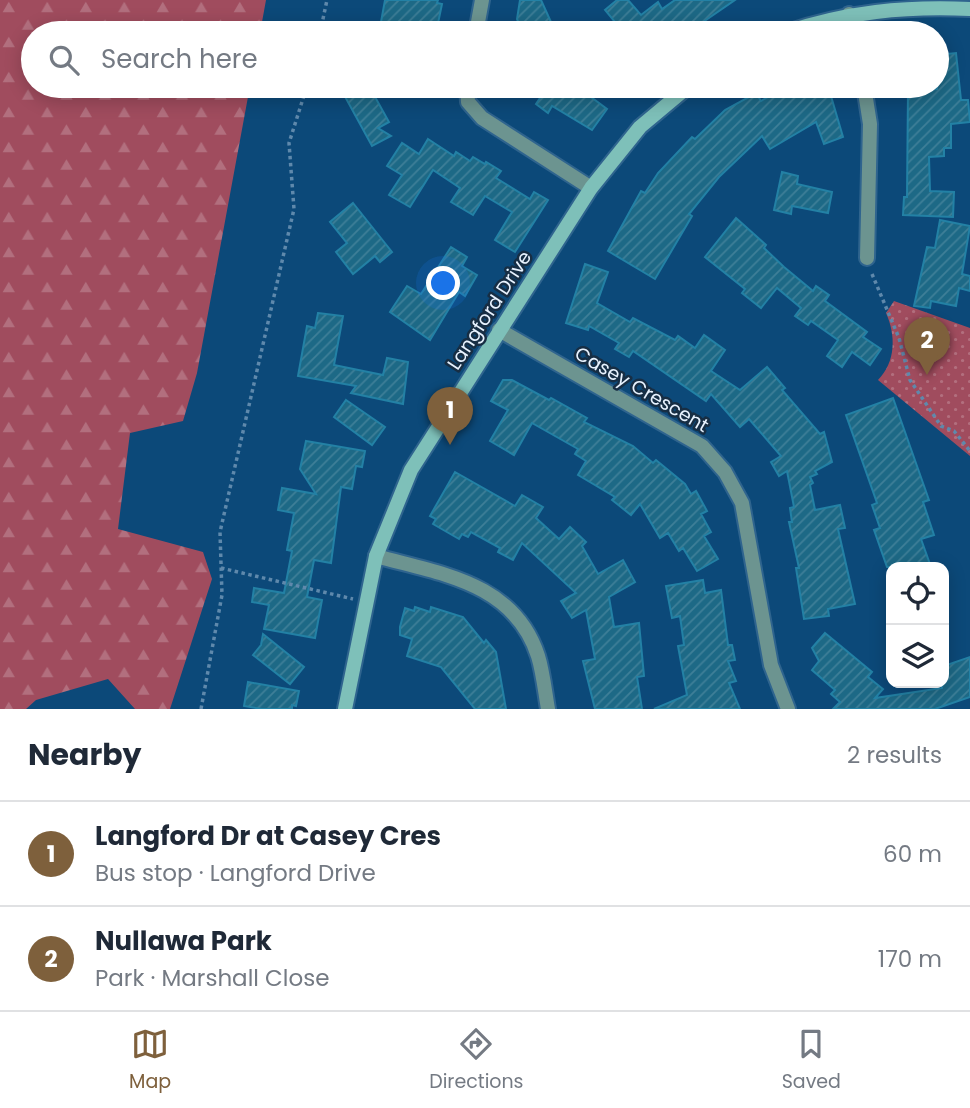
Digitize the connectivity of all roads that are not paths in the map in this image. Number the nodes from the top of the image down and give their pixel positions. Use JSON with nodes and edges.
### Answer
{"nodes":[{"id":1,"x":482,"y":0,"type":"edge"},
{"id":2,"x":970,"y":9,"type":"edge"},
{"id":3,"x":849,"y":14,"type":"junction"},
{"id":4,"x":478,"y":21,"type":"edge"},
{"id":5,"x":825,"y":21,"type":"edge"},
{"id":6,"x":850,"y":21,"type":"edge"},
{"id":7,"x":468,"y":98,"type":"edge"},
{"id":8,"x":675,"y":98,"type":"edge"},
{"id":9,"x":866,"y":98,"type":"edge"},
{"id":10,"x":592,"y":188,"type":"junction"},
{"id":11,"x":867,"y":258,"type":"road end"},
{"id":12,"x":499,"y":330,"type":"junction"},
{"id":13,"x":376,"y":556,"type":"junction"},
{"id":14,"x":345,"y":709,"type":"edge"},
{"id":15,"x":548,"y":709,"type":"edge"},
{"id":16,"x":788,"y":709,"type":"edge"}],
"edges":[{"from":1,"to":4,"type":"street"},
{"from":2,"to":3,"type":"street"},
{"from":3,"to":5,"type":"street"},
{"from":3,"to":6,"type":"street"},
{"from":7,"to":10,"type":"street"},
{"from":8,"to":10,"type":"street","name":"Langford Drive"},
{"from":9,"to":11,"type":"street"},
{"from":10,"to":12,"type":"street","name":"Langford Drive"},
{"from":12,"to":13,"type":"street","name":"Langford Drive"},
{"from":12,"to":16,"type":"street","name":"Casey Crescent"},
{"from":13,"to":14,"type":"street","name":"Langford Drive"},
{"from":13,"to":15,"type":"street"}]}
